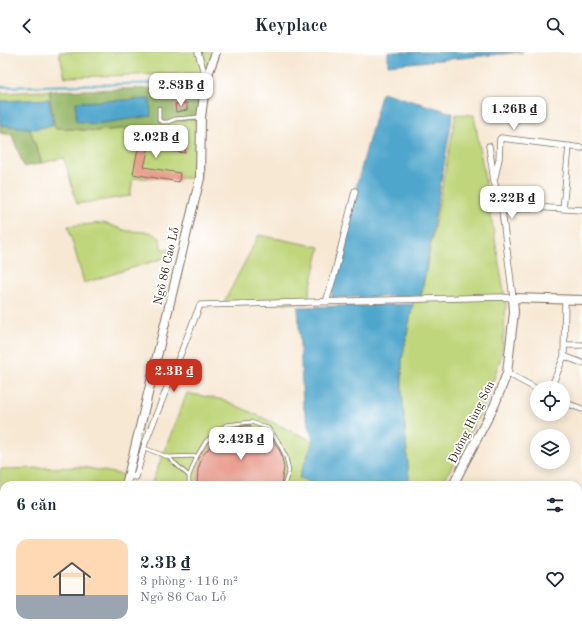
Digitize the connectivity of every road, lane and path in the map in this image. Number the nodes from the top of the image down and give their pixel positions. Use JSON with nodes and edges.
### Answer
{"nodes":[{"id":1,"x":198,"y":52,"type":"edge"},
{"id":2,"x":216,"y":52,"type":"edge"},
{"id":3,"x":206,"y":80,"type":"junction"},
{"id":4,"x":159,"y":108,"type":"dead end"},
{"id":5,"x":201,"y":117,"type":"junction"},
{"id":6,"x":489,"y":146,"type":"dead end"},
{"id":7,"x":568,"y":146,"type":"junction"},
{"id":8,"x":582,"y":148,"type":"edge"},
{"id":9,"x":494,"y":181,"type":"junction"},
{"id":10,"x":355,"y":190,"type":"dead end"},
{"id":11,"x":563,"y":209,"type":"junction"},
{"id":12,"x":582,"y":210,"type":"edge"},
{"id":13,"x":502,"y":211,"type":"junction"},
{"id":14,"x":513,"y":298,"type":"junction"},
{"id":15,"x":565,"y":300,"type":"junction"},
{"id":16,"x":582,"y":300,"type":"edge"},
{"id":17,"x":326,"y":302,"type":"junction"},
{"id":18,"x":565,"y":345,"type":"junction"},
{"id":19,"x":582,"y":345,"type":"edge"},
{"id":20,"x":564,"y":356,"type":"junction"},
{"id":21,"x":582,"y":361,"type":"edge"},
{"id":22,"x":507,"y":372,"type":"junction"},
{"id":23,"x":553,"y":381,"type":"edge"},
{"id":24,"x":530,"y":385,"type":"edge"},
{"id":25,"x":570,"y":405,"type":"edge"},
{"id":26,"x":582,"y":409,"type":"edge"},
{"id":27,"x":144,"y":448,"type":"junction"},
{"id":28,"x":197,"y":456,"type":"junction"},
{"id":29,"x":168,"y":457,"type":"junction"},
{"id":30,"x":128,"y":476,"type":"junction"},
{"id":31,"x":189,"y":476,"type":"junction"},
{"id":32,"x":127,"y":481,"type":"edge"},
{"id":33,"x":189,"y":481,"type":"edge"},
{"id":34,"x":285,"y":481,"type":"edge"},
{"id":35,"x":455,"y":481,"type":"edge"}],
"edges":[{"from":1,"to":3,"type":"street"},
{"from":2,"to":3,"type":"street","name":"Ngõ 86 Cao Lỗ"},
{"from":3,"to":5,"type":"street","name":"Ngõ 86 Cao Lỗ"},
{"from":4,"to":5,"type":"lane"},
{"from":5,"to":30,"type":"street","name":"Ngõ 86 Cao Lỗ"},
{"from":6,"to":9,"type":"street"},
{"from":7,"to":8,"type":"street"},
{"from":7,"to":9,"type":"street"},
{"from":7,"to":11,"type":"street"},
{"from":9,"to":13,"type":"street"},
{"from":10,"to":17,"type":"street"},
{"from":11,"to":12,"type":"street"},
{"from":11,"to":13,"type":"street"},
{"from":13,"to":14,"type":"street"},
{"from":14,"to":15,"type":"street"},
{"from":14,"to":17,"type":"street"},
{"from":14,"to":22,"type":"street","name":"Đường Hùng Sơn"},
{"from":15,"to":16,"type":"street"},
{"from":15,"to":18,"type":"street"},
{"from":17,"to":27,"type":"street"},
{"from":18,"to":19,"type":"street"},
{"from":18,"to":20,"type":"street"},
{"from":20,"to":21,"type":"street"},
{"from":20,"to":23,"type":"street"},
{"from":22,"to":24,"type":"street"},
{"from":22,"to":35,"type":"street","name":"Đường Hùng Sơn"},
{"from":25,"to":26,"type":"street"},
{"from":27,"to":29,"type":"lane"},
{"from":27,"to":30,"type":"street"},
{"from":28,"to":29,"type":"lane"},
{"from":28,"to":31,"type":"lane"},
{"from":28,"to":34,"type":"lane"},
{"from":29,"to":31,"type":"lane"},
{"from":30,"to":32,"type":"street","name":"Ngõ 86 Cao Lỗ"},
{"from":31,"to":33,"type":"lane"}]}
